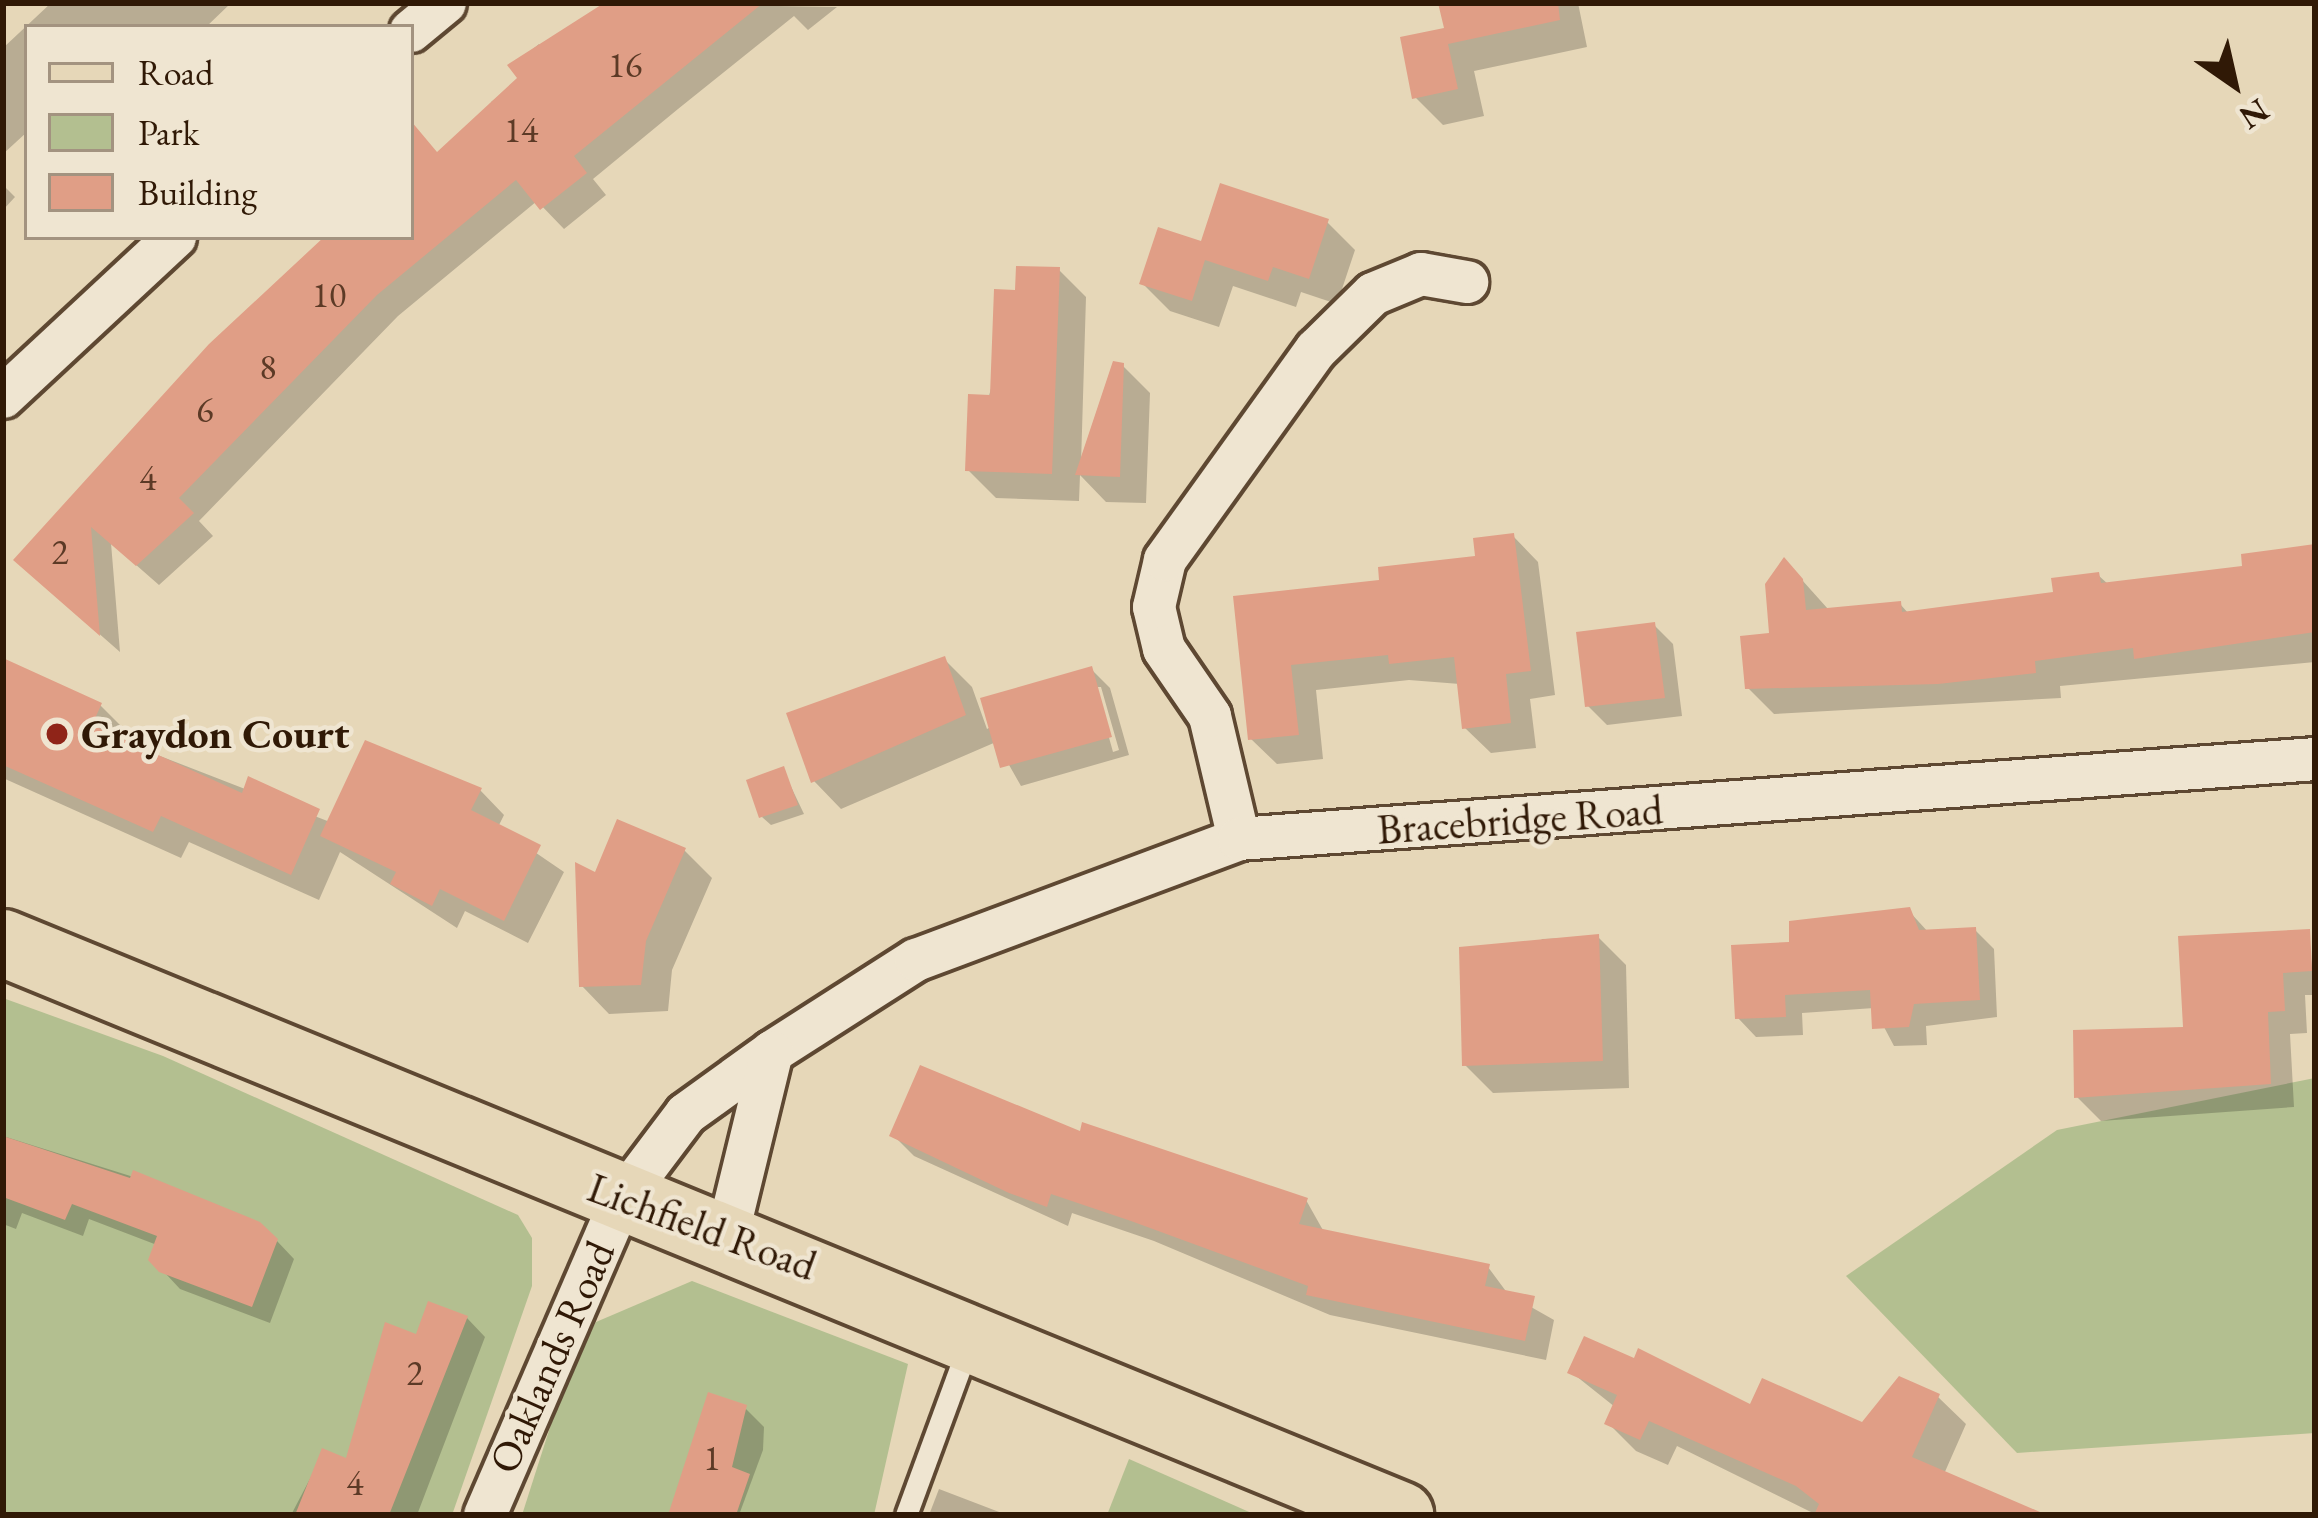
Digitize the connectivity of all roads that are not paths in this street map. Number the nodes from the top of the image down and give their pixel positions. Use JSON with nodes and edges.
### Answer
{"nodes":[{"id":1,"x":445,"y":3,"type":"edge"},
{"id":2,"x":414,"y":29,"type":"edge"},
{"id":3,"x":173,"y":240,"type":"edge"},
{"id":4,"x":1467,"y":282,"type":"dead end"},
{"id":5,"x":3,"y":398,"type":"edge"},
{"id":6,"x":2315,"y":759,"type":"edge"},
{"id":7,"x":1239,"y":839,"type":"junction"},
{"id":8,"x":3,"y":943,"type":"edge"},
{"id":9,"x":772,"y":1052,"type":"junction"},
{"id":10,"x":622,"y":1199,"type":"junction"},
{"id":11,"x":728,"y":1233,"type":"junction"},
{"id":12,"x":973,"y":1332,"type":"junction"},
{"id":13,"x":485,"y":1515,"type":"edge"},
{"id":14,"x":906,"y":1515,"type":"edge"},
{"id":15,"x":1400,"y":1515,"type":"edge"}],
"edges":[{"from":1,"to":2,"type":"street"},
{"from":3,"to":5,"type":"street"},
{"from":4,"to":7,"type":"street"},
{"from":6,"to":7,"type":"street","name":"Bracebridge Road"},
{"from":7,"to":9,"type":"street","name":"Bracebridge Road"},
{"from":8,"to":10,"type":"main road","name":"Lichfield Road"},
{"from":9,"to":10,"type":"street","name":"Bracebridge Road"},
{"from":9,"to":11,"type":"street"},
{"from":10,"to":11,"type":"main road","name":"Lichfield Road"},
{"from":10,"to":13,"type":"street","name":"Oaklands Road"},
{"from":11,"to":12,"type":"main road","name":"Lichfield Road"},
{"from":12,"to":14,"type":"lane"},
{"from":12,"to":15,"type":"main road","name":"Lichfield Road"}]}
